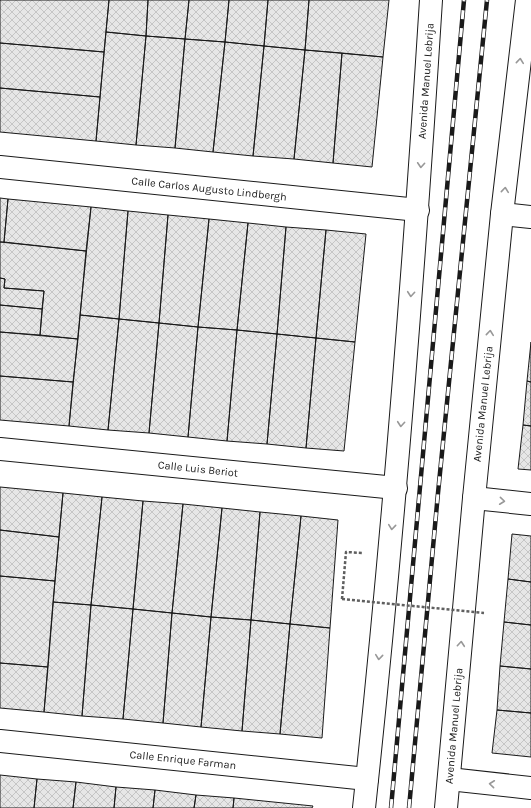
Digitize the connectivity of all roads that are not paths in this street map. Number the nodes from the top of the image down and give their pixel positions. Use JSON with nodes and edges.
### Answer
{"nodes":[{"id":1,"x":431,"y":0,"type":"edge"},
{"id":2,"x":527,"y":0,"type":"edge"},
{"id":3,"x":0,"y":167,"type":"edge"},
{"id":4,"x":418,"y":210,"type":"junction"},
{"id":5,"x":502,"y":214,"type":"junction"},
{"id":6,"x":531,"y":217,"type":"edge"},
{"id":7,"x":0,"y":449,"type":"edge"},
{"id":8,"x":396,"y":488,"type":"junction"},
{"id":9,"x":474,"y":498,"type":"junction"},
{"id":10,"x":531,"y":504,"type":"edge"},
{"id":11,"x":0,"y":741,"type":"edge"},
{"id":12,"x":367,"y":779,"type":"junction"},
{"id":13,"x":449,"y":779,"type":"junction"},
{"id":14,"x":531,"y":788,"type":"edge"},
{"id":15,"x":364,"y":808,"type":"edge"},
{"id":16,"x":446,"y":808,"type":"edge"}],
"edges":[{"from":1,"to":4,"type":"main road","name":"Avenida Manuel Lebrija","one_way":true},
{"from":5,"to":2,"type":"main road","name":"Avenida Manuel Lebrija","one_way":true},
{"from":3,"to":4,"type":"main road","name":"Calle Carlos Augusto Lindbergh"},
{"from":4,"to":8,"type":"main road","name":"Avenida Manuel Lebrija","one_way":true},
{"from":5,"to":6,"type":"main road"},
{"from":9,"to":5,"type":"main road","name":"Avenida Manuel Lebrija","one_way":true},
{"from":7,"to":8,"type":"main road","name":"Calle Luis Beriot"},
{"from":8,"to":12,"type":"main road","name":"Avenida Manuel Lebrija","one_way":true},
{"from":9,"to":10,"type":"main road","one_way":true},
{"from":13,"to":9,"type":"main road","name":"Avenida Manuel Lebrija","one_way":true},
{"from":11,"to":12,"type":"main road","name":"Calle Enrique Farman"},
{"from":12,"to":15,"type":"main road","name":"Avenida Manuel Lebrija"},
{"from":14,"to":13,"type":"main road","one_way":true},
{"from":13,"to":16,"type":"main road","name":"Avenida Manuel Lebrija"}]}
